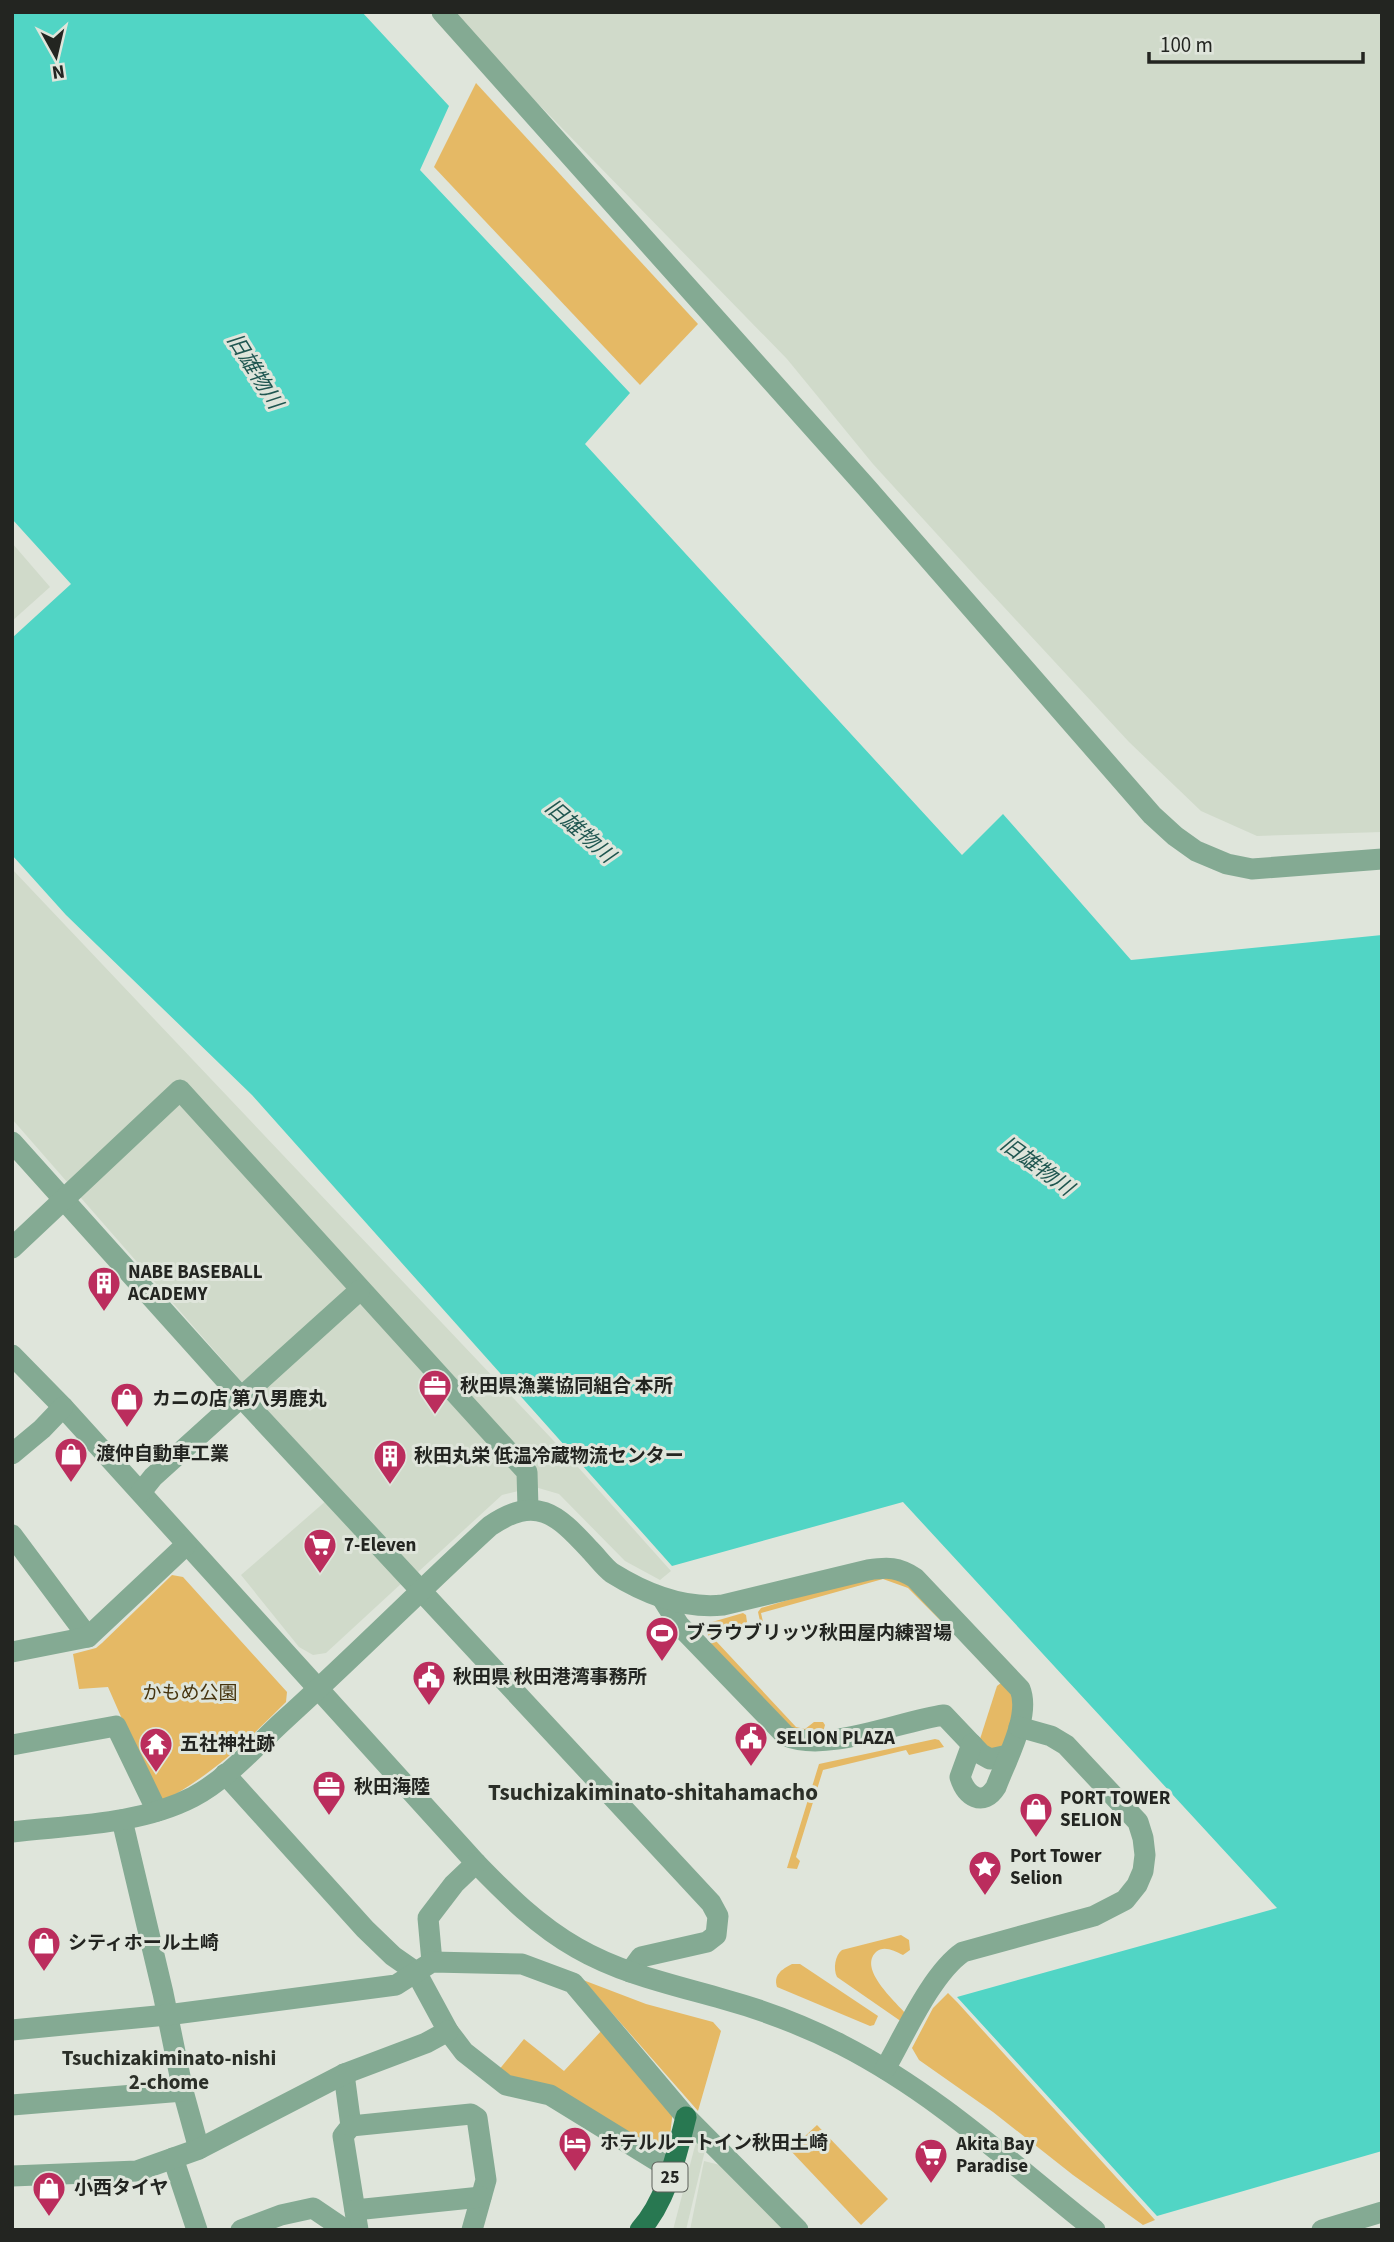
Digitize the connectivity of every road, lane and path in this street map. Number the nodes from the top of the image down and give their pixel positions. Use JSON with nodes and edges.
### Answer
{"nodes":[{"id":1,"x":442,"y":12,"type":"edge"},
{"id":2,"x":1382,"y":859,"type":"edge"},
{"id":3,"x":12,"y":1142,"type":"edge"},
{"id":4,"x":65,"y":1199,"type":"junction"},
{"id":5,"x":12,"y":1248,"type":"edge"},
{"id":6,"x":360,"y":1290,"type":"junction"},
{"id":7,"x":12,"y":1355,"type":"edge"},
{"id":8,"x":241,"y":1397,"type":"junction"},
{"id":9,"x":63,"y":1407,"type":"junction"},
{"id":10,"x":12,"y":1454,"type":"edge"},
{"id":11,"x":141,"y":1492,"type":"junction"},
{"id":12,"x":528,"y":1508,"type":"junction"},
{"id":13,"x":12,"y":1535,"type":"edge"},
{"id":14,"x":186,"y":1545,"type":"junction"},
{"id":15,"x":420,"y":1590,"type":"junction"},
{"id":16,"x":662,"y":1598,"type":"junction"},
{"id":17,"x":89,"y":1637,"type":"junction"},
{"id":18,"x":12,"y":1652,"type":"edge"},
{"id":19,"x":318,"y":1690,"type":"junction"},
{"id":20,"x":1019,"y":1727,"type":"junction"},
{"id":21,"x":972,"y":1744,"type":"junction"},
{"id":22,"x":12,"y":1745,"type":"edge"},
{"id":23,"x":1008,"y":1755,"type":"junction"},
{"id":24,"x":225,"y":1774,"type":"junction"},
{"id":25,"x":157,"y":1811,"type":"junction"},
{"id":26,"x":121,"y":1819,"type":"junction"},
{"id":27,"x":12,"y":1832,"type":"edge"},
{"id":28,"x":476,"y":1863,"type":"junction"},
{"id":29,"x":424,"y":1967,"type":"junction"},
{"id":30,"x":630,"y":1972,"type":"junction"},
{"id":31,"x":167,"y":2015,"type":"junction"},
{"id":32,"x":12,"y":2030,"type":"edge"},
{"id":33,"x":448,"y":2031,"type":"junction"},
{"id":34,"x":885,"y":2069,"type":"junction"},
{"id":35,"x":344,"y":2074,"type":"junction"},
{"id":36,"x":183,"y":2091,"type":"junction"},
{"id":37,"x":12,"y":2105,"type":"edge"},
{"id":38,"x":686,"y":2117,"type":"junction"},
{"id":39,"x":351,"y":2126,"type":"junction"},
{"id":40,"x":199,"y":2149,"type":"junction"},
{"id":41,"x":173,"y":2158,"type":"junction"},
{"id":42,"x":672,"y":2170,"type":"junction"},
{"id":43,"x":12,"y":2176,"type":"edge"},
{"id":44,"x":481,"y":2197,"type":"junction"},
{"id":45,"x":1382,"y":2212,"type":"edge"},
{"id":46,"x":356,"y":2220,"type":"edge"},
{"id":47,"x":197,"y":2230,"type":"edge"},
{"id":48,"x":241,"y":2230,"type":"edge"},
{"id":49,"x":341,"y":2230,"type":"edge"},
{"id":50,"x":472,"y":2230,"type":"edge"},
{"id":51,"x":640,"y":2230,"type":"edge"},
{"id":52,"x":798,"y":2230,"type":"edge"},
{"id":53,"x":1095,"y":2230,"type":"edge"},
{"id":54,"x":1322,"y":2230,"type":"edge"}],
"edges":[{"from":1,"to":2,"type":"street"},
{"from":3,"to":4,"type":"street"},
{"from":4,"to":5,"type":"street"},
{"from":4,"to":6,"type":"street"},
{"from":4,"to":8,"type":"street"},
{"from":6,"to":8,"type":"street"},
{"from":6,"to":12,"type":"street"},
{"from":7,"to":9,"type":"street"},
{"from":8,"to":11,"type":"street"},
{"from":8,"to":15,"type":"street"},
{"from":9,"to":10,"type":"street"},
{"from":9,"to":11,"type":"street"},
{"from":11,"to":14,"type":"street"},
{"from":12,"to":15,"type":"street"},
{"from":12,"to":16,"type":"street"},
{"from":13,"to":17,"type":"street"},
{"from":14,"to":17,"type":"street"},
{"from":14,"to":19,"type":"street"},
{"from":15,"to":19,"type":"street"},
{"from":15,"to":30,"type":"street"},
{"from":16,"to":20,"type":"street"},
{"from":16,"to":21,"type":"street"},
{"from":17,"to":18,"type":"street"},
{"from":19,"to":24,"type":"street"},
{"from":19,"to":28,"type":"street"},
{"from":20,"to":23,"type":"street"},
{"from":20,"to":34,"type":"street"},
{"from":21,"to":23,"type":"street"},
{"from":21,"to":23,"type":"street"},
{"from":22,"to":25,"type":"street"},
{"from":24,"to":25,"type":"street"},
{"from":24,"to":29,"type":"street"},
{"from":25,"to":26,"type":"street"},
{"from":26,"to":27,"type":"street"},
{"from":26,"to":31,"type":"street"},
{"from":28,"to":29,"type":"street"},
{"from":28,"to":30,"type":"street"},
{"from":29,"to":31,"type":"street"},
{"from":29,"to":33,"type":"street"},
{"from":29,"to":38,"type":"street"},
{"from":30,"to":34,"type":"street"},
{"from":31,"to":32,"type":"street"},
{"from":31,"to":36,"type":"street"},
{"from":33,"to":35,"type":"street"},
{"from":33,"to":42,"type":"street"},
{"from":34,"to":53,"type":"street"},
{"from":35,"to":39,"type":"street"},
{"from":35,"to":40,"type":"street"},
{"from":36,"to":37,"type":"street"},
{"from":36,"to":40,"type":"street"},
{"from":38,"to":42,"type":"main road","number":"25"},
{"from":38,"to":52,"type":"street"},
{"from":39,"to":44,"type":"street"},
{"from":39,"to":46,"type":"street"},
{"from":40,"to":41,"type":"street"},
{"from":41,"to":43,"type":"street"},
{"from":41,"to":47,"type":"street"},
{"from":42,"to":51,"type":"main road","number":"25"},
{"from":44,"to":46,"type":"street"},
{"from":44,"to":50,"type":"street"},
{"from":45,"to":54,"type":"street"},
{"from":48,"to":49,"type":"street"}]}
